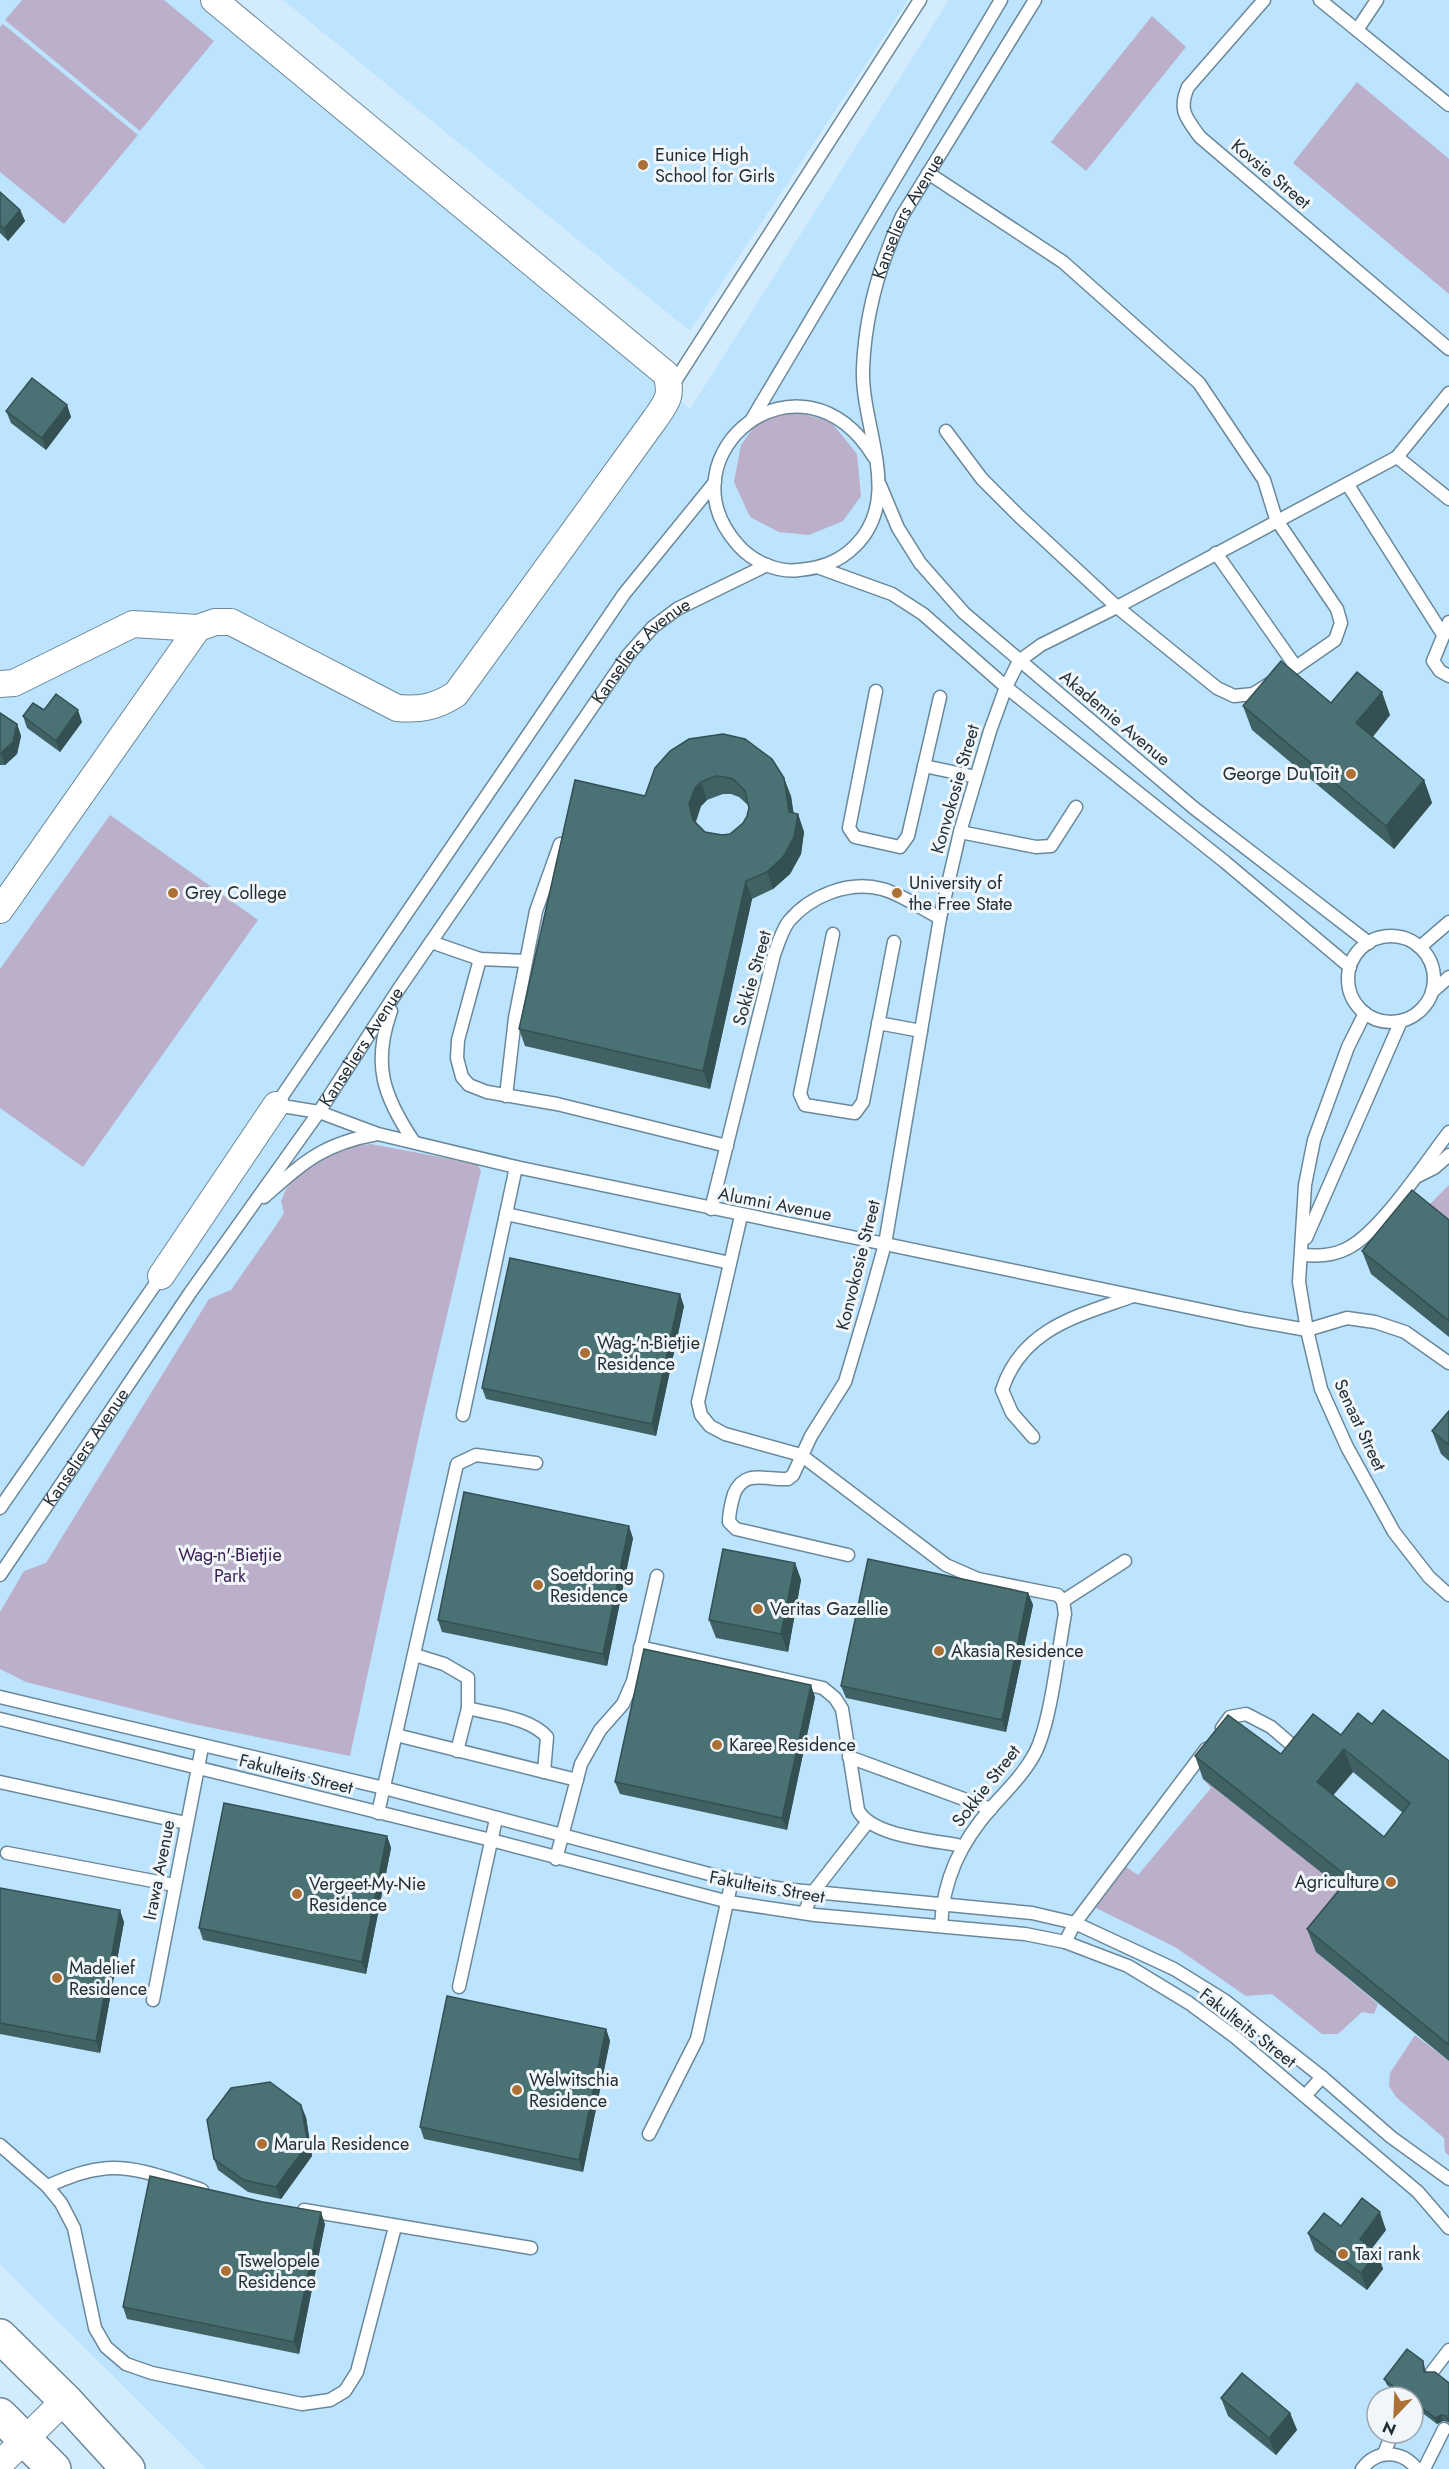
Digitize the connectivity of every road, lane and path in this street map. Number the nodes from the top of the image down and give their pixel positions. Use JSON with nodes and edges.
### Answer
{"nodes":[{"id":1,"x":214,"y":0,"type":"edge"},
{"id":2,"x":920,"y":0,"type":"edge"},
{"id":3,"x":1001,"y":0,"type":"edge"},
{"id":4,"x":1035,"y":0,"type":"edge"},
{"id":5,"x":1264,"y":0,"type":"edge"},
{"id":6,"x":1320,"y":0,"type":"edge"},
{"id":7,"x":1377,"y":0,"type":"edge"},
{"id":8,"x":1357,"y":30,"type":"junction"},
{"id":9,"x":1449,"y":105,"type":"edge"},
{"id":10,"x":928,"y":173,"type":"junction"},
{"id":11,"x":1449,"y":349,"type":"edge"},
{"id":12,"x":671,"y":387,"type":"junction"},
{"id":13,"x":1449,"y":393,"type":"edge"},
{"id":14,"x":752,"y":419,"type":"junction"},
{"id":15,"x":945,"y":431,"type":"dead end"},
{"id":16,"x":874,"y":457,"type":"junction"},
{"id":17,"x":1397,"y":457,"type":"junction"},
{"id":18,"x":714,"y":482,"type":"junction"},
{"id":19,"x":880,"y":484,"type":"junction"},
{"id":20,"x":1348,"y":485,"type":"junction"},
{"id":21,"x":1449,"y":499,"type":"edge"},
{"id":22,"x":1276,"y":519,"type":"junction"},
{"id":23,"x":1216,"y":553,"type":"junction"},
{"id":24,"x":767,"y":565,"type":"junction"},
{"id":25,"x":820,"y":568,"type":"junction"},
{"id":26,"x":1117,"y":607,"type":"junction"},
{"id":27,"x":1446,"y":627,"type":"edge"},
{"id":28,"x":198,"y":628,"type":"junction"},
{"id":29,"x":1019,"y":661,"type":"junction"},
{"id":30,"x":1296,"y":667,"type":"junction"},
{"id":31,"x":1449,"y":676,"type":"edge"},
{"id":32,"x":0,"y":684,"type":"edge"},
{"id":33,"x":1006,"y":687,"type":"junction"},
{"id":34,"x":876,"y":691,"type":"dead end"},
{"id":35,"x":940,"y":697,"type":"dead end"},
{"id":36,"x":924,"y":766,"type":"junction"},
{"id":37,"x":976,"y":777,"type":"junction"},
{"id":38,"x":1076,"y":807,"type":"dead end"},
{"id":39,"x":960,"y":832,"type":"junction"},
{"id":40,"x":560,"y":844,"type":"edge"},
{"id":41,"x":0,"y":910,"type":"edge"},
{"id":42,"x":940,"y":918,"type":"junction"},
{"id":43,"x":1449,"y":922,"type":"edge"},
{"id":44,"x":833,"y":934,"type":"dead end"},
{"id":45,"x":431,"y":942,"type":"junction"},
{"id":46,"x":894,"y":942,"type":"dead end"},
{"id":47,"x":1369,"y":943,"type":"junction"},
{"id":48,"x":1420,"y":947,"type":"junction"},
{"id":49,"x":480,"y":959,"type":"junction"},
{"id":50,"x":526,"y":961,"type":"junction"},
{"id":51,"x":1350,"y":967,"type":"junction"},
{"id":52,"x":1449,"y":977,"type":"edge"},
{"id":53,"x":398,"y":990,"type":"junction"},
{"id":54,"x":1432,"y":992,"type":"junction"},
{"id":55,"x":1365,"y":1013,"type":"junction"},
{"id":56,"x":1401,"y":1021,"type":"junction"},
{"id":57,"x":878,"y":1023,"type":"junction"},
{"id":58,"x":921,"y":1031,"type":"junction"},
{"id":59,"x":506,"y":1096,"type":"junction"},
{"id":60,"x":276,"y":1105,"type":"junction"},
{"id":61,"x":319,"y":1112,"type":"junction"},
{"id":62,"x":1449,"y":1132,"type":"edge"},
{"id":63,"x":378,"y":1134,"type":"junction"},
{"id":64,"x":414,"y":1142,"type":"junction"},
{"id":65,"x":728,"y":1146,"type":"junction"},
{"id":66,"x":1449,"y":1155,"type":"edge"},
{"id":67,"x":516,"y":1167,"type":"junction"},
{"id":68,"x":1414,"y":1178,"type":"junction"},
{"id":69,"x":711,"y":1209,"type":"junction"},
{"id":70,"x":246,"y":1213,"type":"junction"},
{"id":71,"x":506,"y":1214,"type":"junction"},
{"id":72,"x":741,"y":1216,"type":"junction"},
{"id":73,"x":885,"y":1244,"type":"junction"},
{"id":74,"x":1302,"y":1250,"type":"junction"},
{"id":75,"x":730,"y":1263,"type":"junction"},
{"id":76,"x":161,"y":1276,"type":"joint"},
{"id":77,"x":1134,"y":1296,"type":"junction"},
{"id":78,"x":1306,"y":1330,"type":"junction"},
{"id":79,"x":1449,"y":1363,"type":"edge"},
{"id":80,"x":463,"y":1415,"type":"dead end"},
{"id":81,"x":1033,"y":1437,"type":"dead end"},
{"id":82,"x":801,"y":1455,"type":"junction"},
{"id":83,"x":536,"y":1463,"type":"dead end"},
{"id":84,"x":0,"y":1508,"type":"edge"},
{"id":85,"x":848,"y":1555,"type":"dead end"},
{"id":86,"x":1125,"y":1561,"type":"dead end"},
{"id":87,"x":0,"y":1575,"type":"edge"},
{"id":88,"x":657,"y":1576,"type":"dead end"},
{"id":89,"x":1449,"y":1595,"type":"edge"},
{"id":90,"x":1063,"y":1600,"type":"junction"},
{"id":91,"x":640,"y":1647,"type":"junction"},
{"id":92,"x":415,"y":1655,"type":"junction"},
{"id":93,"x":2,"y":1696,"type":"edge"},
{"id":94,"x":468,"y":1708,"type":"junction"},
{"id":95,"x":0,"y":1719,"type":"edge"},
{"id":96,"x":396,"y":1735,"type":"junction"},
{"id":97,"x":202,"y":1747,"type":"junction"},
{"id":98,"x":457,"y":1751,"type":"junction"},
{"id":99,"x":1300,"y":1752,"type":"edge"},
{"id":100,"x":849,"y":1757,"type":"junction"},
{"id":101,"x":198,"y":1768,"type":"junction"},
{"id":102,"x":544,"y":1772,"type":"junction"},
{"id":103,"x":577,"y":1780,"type":"junction"},
{"id":104,"x":0,"y":1782,"type":"edge"},
{"id":105,"x":384,"y":1788,"type":"junction"},
{"id":106,"x":991,"y":1809,"type":"junction"},
{"id":107,"x":378,"y":1813,"type":"junction"},
{"id":108,"x":496,"y":1819,"type":"junction"},
{"id":109,"x":186,"y":1823,"type":"junction"},
{"id":110,"x":867,"y":1823,"type":"junction"},
{"id":111,"x":562,"y":1836,"type":"junction"},
{"id":112,"x":492,"y":1840,"type":"junction"},
{"id":113,"x":962,"y":1846,"type":"junction"},
{"id":114,"x":7,"y":1853,"type":"dead end"},
{"id":115,"x":556,"y":1859,"type":"junction"},
{"id":116,"x":732,"y":1880,"type":"junction"},
{"id":117,"x":174,"y":1885,"type":"junction"},
{"id":118,"x":814,"y":1891,"type":"junction"},
{"id":119,"x":729,"y":1902,"type":"junction"},
{"id":120,"x":942,"y":1903,"type":"junction"},
{"id":121,"x":804,"y":1913,"type":"junction"},
{"id":122,"x":1075,"y":1923,"type":"junction"},
{"id":123,"x":941,"y":1926,"type":"junction"},
{"id":124,"x":1065,"y":1942,"type":"junction"},
{"id":125,"x":459,"y":1987,"type":"dead end"},
{"id":126,"x":153,"y":2000,"type":"dead end"},
{"id":127,"x":1322,"y":2077,"type":"junction"},
{"id":128,"x":1305,"y":2097,"type":"junction"},
{"id":129,"x":649,"y":2134,"type":"dead end"},
{"id":130,"x":0,"y":2145,"type":"edge"},
{"id":131,"x":1449,"y":2179,"type":"edge"},
{"id":132,"x":47,"y":2186,"type":"junction"},
{"id":133,"x":211,"y":2192,"type":"edge"},
{"id":134,"x":290,"y":2208,"type":"edge"},
{"id":135,"x":395,"y":2227,"type":"junction"},
{"id":136,"x":1449,"y":2228,"type":"edge"},
{"id":137,"x":531,"y":2248,"type":"dead end"},
{"id":138,"x":0,"y":2336,"type":"edge"},
{"id":139,"x":1449,"y":2350,"type":"edge"},
{"id":140,"x":1432,"y":2372,"type":"edge"},
{"id":141,"x":65,"y":2400,"type":"junction"},
{"id":142,"x":0,"y":2415,"type":"edge"},
{"id":143,"x":1444,"y":2429,"type":"dead end"},
{"id":144,"x":25,"y":2439,"type":"junction"},
{"id":145,"x":1387,"y":2445,"type":"edge"},
{"id":146,"x":1384,"y":2454,"type":"junction"},
{"id":147,"x":0,"y":2464,"type":"edge"},
{"id":148,"x":54,"y":2469,"type":"edge"},
{"id":149,"x":128,"y":2469,"type":"edge"},
{"id":150,"x":1362,"y":2469,"type":"edge"},
{"id":151,"x":1418,"y":2469,"type":"edge"},
{"id":152,"x":1424,"y":2469,"type":"edge"}],
"edges":[{"from":1,"to":12,"type":"street"},
{"from":2,"to":12,"type":"lane"},
{"from":3,"to":14,"type":"lane","name":"Kanseliers Avenue"},
{"from":4,"to":10,"type":"lane","name":"Kanseliers Avenue"},
{"from":5,"to":11,"type":"lane","name":"Kovsie Street"},
{"from":6,"to":8,"type":"lane"},
{"from":7,"to":8,"type":"lane"},
{"from":8,"to":9,"type":"lane"},
{"from":10,"to":16,"type":"lane","name":"Kanseliers Avenue"},
{"from":10,"to":22,"type":"lane"},
{"from":12,"to":28,"type":"street"},
{"from":13,"to":17,"type":"lane","name":"Konvokosie Street"},
{"from":14,"to":16,"type":"lane","name":"Kanseliers Avenue"},
{"from":14,"to":18,"type":"lane","name":"Kanseliers Avenue"},
{"from":15,"to":26,"type":"lane"},
{"from":16,"to":19,"type":"lane","name":"Kanseliers Avenue"},
{"from":17,"to":20,"type":"lane","name":"Konvokosie Street"},
{"from":17,"to":21,"type":"lane"},
{"from":18,"to":24,"type":"lane","name":"Kanseliers Avenue"},
{"from":18,"to":60,"type":"lane","name":"Kanseliers Avenue"},
{"from":19,"to":25,"type":"lane","name":"Kanseliers Avenue"},
{"from":19,"to":29,"type":"lane","name":"Akademie Avenue"},
{"from":20,"to":22,"type":"lane","name":"Konvokosie Street"},
{"from":20,"to":27,"type":"lane"},
{"from":22,"to":23,"type":"lane","name":"Konvokosie Street"},
{"from":22,"to":30,"type":"lane"},
{"from":23,"to":26,"type":"lane","name":"Konvokosie Street"},
{"from":23,"to":30,"type":"lane"},
{"from":24,"to":25,"type":"lane","name":"Kanseliers Avenue"},
{"from":24,"to":45,"type":"lane","name":"Kanseliers Avenue"},
{"from":25,"to":33,"type":"lane"},
{"from":26,"to":29,"type":"lane","name":"Konvokosie Street"},
{"from":26,"to":30,"type":"lane"},
{"from":27,"to":31,"type":"lane"},
{"from":28,"to":32,"type":"street"},
{"from":28,"to":41,"type":"street"},
{"from":29,"to":33,"type":"lane","name":"Konvokosie Street"},
{"from":29,"to":47,"type":"lane","name":"Akademie Avenue"},
{"from":33,"to":37,"type":"lane","name":"Konvokosie Street"},
{"from":33,"to":51,"type":"lane"},
{"from":34,"to":36,"type":"lane"},
{"from":35,"to":36,"type":"lane"},
{"from":36,"to":37,"type":"lane"},
{"from":37,"to":39,"type":"lane","name":"Konvokosie Street"},
{"from":38,"to":39,"type":"lane"},
{"from":39,"to":42,"type":"lane","name":"Konvokosie Street"},
{"from":40,"to":50,"type":"lane"},
{"from":42,"to":58,"type":"lane","name":"Konvokosie Street"},
{"from":42,"to":65,"type":"lane","name":"Sokkie Street"},
{"from":43,"to":48,"type":"lane"},
{"from":44,"to":57,"type":"lane"},
{"from":45,"to":49,"type":"lane"},
{"from":45,"to":53,"type":"lane","name":"Kanseliers Avenue"},
{"from":46,"to":57,"type":"lane"},
{"from":47,"to":48,"type":"lane"},
{"from":47,"to":51,"type":"lane"},
{"from":48,"to":54,"type":"lane"},
{"from":49,"to":50,"type":"lane"},
{"from":49,"to":59,"type":"lane"},
{"from":50,"to":59,"type":"lane"},
{"from":51,"to":55,"type":"lane"},
{"from":52,"to":54,"type":"lane"},
{"from":53,"to":61,"type":"lane","name":"Kanseliers Avenue"},
{"from":53,"to":64,"type":"lane"},
{"from":54,"to":56,"type":"lane"},
{"from":55,"to":56,"type":"lane"},
{"from":55,"to":74,"type":"lane","name":"Senaat Street"},
{"from":56,"to":74,"type":"lane","name":"Senaat Street"},
{"from":57,"to":58,"type":"lane"},
{"from":58,"to":73,"type":"lane","name":"Konvokosie Street"},
{"from":59,"to":65,"type":"lane"},
{"from":60,"to":61,"type":"lane","name":"Alumni Avenue"},
{"from":60,"to":76,"type":"street","name":"Kanseliers Avenue"},
{"from":61,"to":63,"type":"lane","name":"Alumni Avenue"},
{"from":61,"to":70,"type":"lane","name":"Kanseliers Avenue"},
{"from":62,"to":68,"type":"lane"},
{"from":63,"to":64,"type":"lane","name":"Alumni Avenue"},
{"from":63,"to":70,"type":"lane"},
{"from":64,"to":67,"type":"lane","name":"Alumni Avenue"},
{"from":65,"to":69,"type":"lane","name":"Sokkie Street"},
{"from":66,"to":68,"type":"lane"},
{"from":67,"to":69,"type":"lane","name":"Alumni Avenue"},
{"from":67,"to":71,"type":"lane"},
{"from":68,"to":74,"type":"lane"},
{"from":69,"to":72,"type":"lane","name":"Alumni Avenue"},
{"from":70,"to":87,"type":"lane","name":"Kanseliers Avenue"},
{"from":71,"to":75,"type":"lane"},
{"from":71,"to":80,"type":"lane"},
{"from":72,"to":73,"type":"lane","name":"Alumni Avenue"},
{"from":72,"to":75,"type":"lane"},
{"from":73,"to":77,"type":"lane","name":"Alumni Avenue"},
{"from":73,"to":82,"type":"lane","name":"Konvokosie Street"},
{"from":74,"to":78,"type":"lane","name":"Senaat Street"},
{"from":75,"to":82,"type":"lane"},
{"from":76,"to":84,"type":"lane","name":"Kanseliers Avenue"},
{"from":77,"to":78,"type":"lane","name":"Alumni Avenue"},
{"from":77,"to":81,"type":"lane"},
{"from":78,"to":79,"type":"lane"},
{"from":78,"to":89,"type":"lane","name":"Senaat Street"},
{"from":82,"to":85,"type":"lane","name":"Konvokosie Street"},
{"from":82,"to":90,"type":"lane"},
{"from":83,"to":92,"type":"lane"},
{"from":86,"to":90,"type":"lane"},
{"from":88,"to":91,"type":"lane"},
{"from":90,"to":106,"type":"lane","name":"Sokkie Street"},
{"from":91,"to":100,"type":"lane"},
{"from":91,"to":103,"type":"lane"},
{"from":92,"to":94,"type":"lane"},
{"from":92,"to":96,"type":"lane"},
{"from":93,"to":97,"type":"lane","name":"Fakulteits Street"},
{"from":94,"to":98,"type":"lane"},
{"from":94,"to":102,"type":"lane"},
{"from":95,"to":101,"type":"lane","name":"Fakulteits Street"},
{"from":96,"to":98,"type":"lane"},
{"from":96,"to":105,"type":"lane"},
{"from":97,"to":101,"type":"lane","name":"Irawa Avenue"},
{"from":97,"to":105,"type":"lane","name":"Fakulteits Street"},
{"from":98,"to":102,"type":"lane"},
{"from":99,"to":122,"type":"lane"},
{"from":100,"to":106,"type":"lane"},
{"from":100,"to":110,"type":"lane"},
{"from":101,"to":107,"type":"lane","name":"Fakulteits Street"},
{"from":101,"to":109,"type":"lane","name":"Irawa Avenue"},
{"from":102,"to":103,"type":"lane"},
{"from":103,"to":111,"type":"lane"},
{"from":104,"to":109,"type":"lane"},
{"from":105,"to":107,"type":"lane"},
{"from":105,"to":108,"type":"lane","name":"Fakulteits Street"},
{"from":106,"to":113,"type":"lane","name":"Sokkie Street"},
{"from":107,"to":112,"type":"lane","name":"Fakulteits Street"},
{"from":108,"to":111,"type":"lane","name":"Fakulteits Street"},
{"from":108,"to":112,"type":"lane"},
{"from":109,"to":117,"type":"lane","name":"Irawa Avenue"},
{"from":110,"to":113,"type":"lane"},
{"from":110,"to":118,"type":"lane"},
{"from":111,"to":115,"type":"lane"},
{"from":111,"to":116,"type":"lane","name":"Fakulteits Street"},
{"from":112,"to":115,"type":"lane","name":"Fakulteits Street"},
{"from":112,"to":125,"type":"lane"},
{"from":113,"to":120,"type":"lane","name":"Sokkie Street"},
{"from":114,"to":117,"type":"lane"},
{"from":115,"to":119,"type":"lane","name":"Fakulteits Street"},
{"from":116,"to":118,"type":"lane","name":"Fakulteits Street"},
{"from":116,"to":119,"type":"lane"},
{"from":117,"to":126,"type":"lane","name":"Irawa Avenue"},
{"from":118,"to":120,"type":"lane","name":"Fakulteits Street"},
{"from":118,"to":121,"type":"lane"},
{"from":119,"to":121,"type":"lane","name":"Fakulteits Street"},
{"from":119,"to":129,"type":"lane"},
{"from":120,"to":122,"type":"lane","name":"Fakulteits Street"},
{"from":120,"to":123,"type":"lane","name":"Sokkie Street"},
{"from":121,"to":123,"type":"lane","name":"Fakulteits Street"},
{"from":122,"to":124,"type":"lane"},
{"from":122,"to":127,"type":"lane","name":"Fakulteits Street"},
{"from":123,"to":124,"type":"lane","name":"Fakulteits Street"},
{"from":124,"to":128,"type":"lane","name":"Fakulteits Street"},
{"from":127,"to":128,"type":"lane"},
{"from":127,"to":131,"type":"lane","name":"Fakulteits Street"},
{"from":128,"to":136,"type":"lane","name":"Fakulteits Street"},
{"from":130,"to":132,"type":"lane"},
{"from":132,"to":133,"type":"lane"},
{"from":132,"to":135,"type":"lane"},
{"from":134,"to":135,"type":"lane"},
{"from":135,"to":137,"type":"lane"},
{"from":138,"to":141,"type":"highway"},
{"from":139,"to":140,"type":"lane"},
{"from":141,"to":144,"type":"street"},
{"from":141,"to":149,"type":"highway"},
{"from":142,"to":144,"type":"highway"},
{"from":143,"to":152,"type":"lane"},
{"from":144,"to":147,"type":"street"},
{"from":144,"to":148,"type":"highway"},
{"from":145,"to":146,"type":"lane"},
{"from":146,"to":150,"type":"lane"},
{"from":146,"to":151,"type":"lane"}]}
